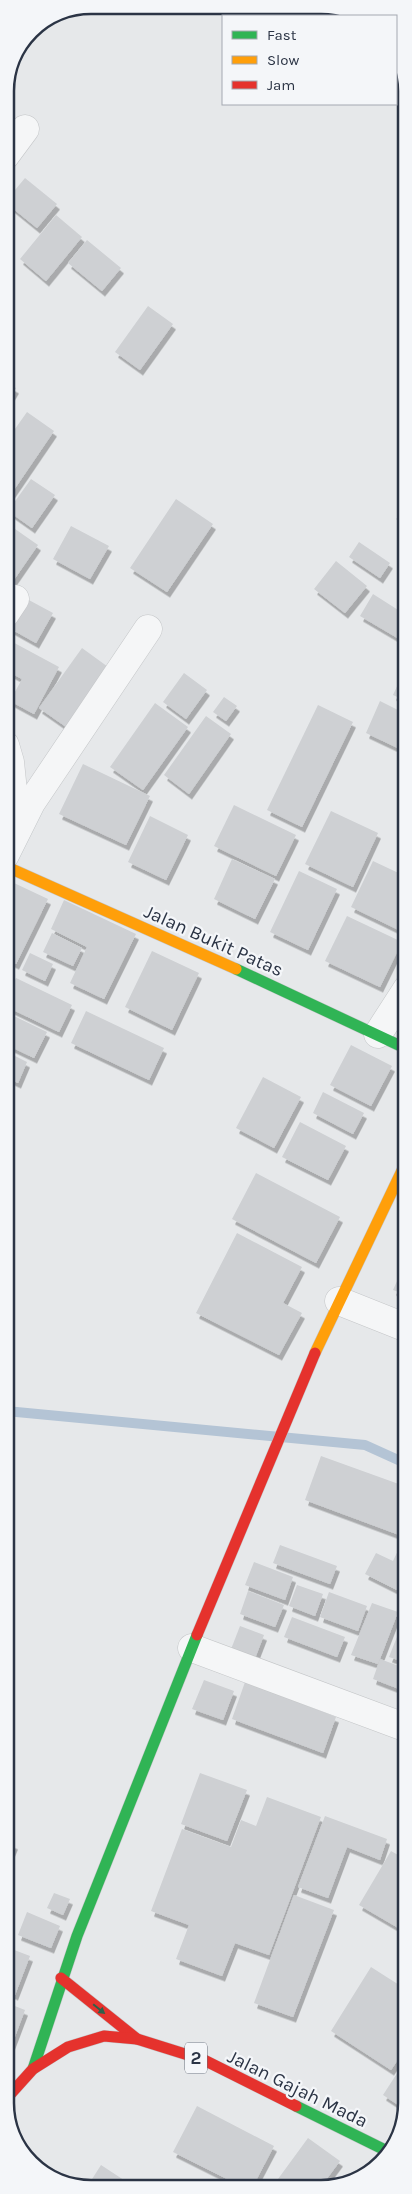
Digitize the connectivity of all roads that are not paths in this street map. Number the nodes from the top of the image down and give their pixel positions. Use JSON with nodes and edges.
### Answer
{"nodes":[{"id":1,"x":25,"y":129,"type":"dead end"},
{"id":2,"x":14,"y":144,"type":"edge"},
{"id":3,"x":148,"y":629,"type":"dead end"},
{"id":4,"x":14,"y":801,"type":"edge"},
{"id":5,"x":17,"y":830,"type":"junction"},
{"id":6,"x":14,"y":836,"type":"edge"},
{"id":7,"x":14,"y":870,"type":"edge"},
{"id":8,"x":398,"y":1002,"type":"edge"},
{"id":9,"x":378,"y":1034,"type":"junction"},
{"id":10,"x":398,"y":1045,"type":"edge"},
{"id":11,"x":398,"y":1179,"type":"edge"},
{"id":12,"x":339,"y":1301,"type":"junction"},
{"id":13,"x":398,"y":1324,"type":"edge"},
{"id":14,"x":192,"y":1648,"type":"junction"},
{"id":15,"x":398,"y":1725,"type":"edge"},
{"id":16,"x":61,"y":1978,"type":"junction"},
{"id":17,"x":137,"y":2039,"type":"junction"},
{"id":18,"x":32,"y":2069,"type":"junction"},
{"id":19,"x":14,"y":2090,"type":"edge"},
{"id":20,"x":383,"y":2149,"type":"edge"}],
"edges":[{"from":1,"to":2,"type":"street"},
{"from":3,"to":5,"type":"street"},
{"from":4,"to":5,"type":"street"},
{"from":5,"to":6,"type":"street"},
{"from":7,"to":9,"type":"main road","name":"Jalan Bukit Patas"},
{"from":8,"to":9,"type":"street"},
{"from":9,"to":10,"type":"main road","name":"Jalan Bukit Patas"},
{"from":11,"to":12,"type":"main road"},
{"from":12,"to":13,"type":"street"},
{"from":12,"to":14,"type":"main road"},
{"from":14,"to":15,"type":"street"},
{"from":14,"to":16,"type":"main road"},
{"from":16,"to":17,"type":"main road","one_way":true},
{"from":16,"to":18,"type":"main road"},
{"from":17,"to":18,"type":"main road","name":"Jalan Gajah Mada","number":"2"},
{"from":17,"to":20,"type":"main road","name":"Jalan Gajah Mada","number":"2"},
{"from":18,"to":19,"type":"main road","name":"Jalan Gajah Mada","number":"2"}]}
